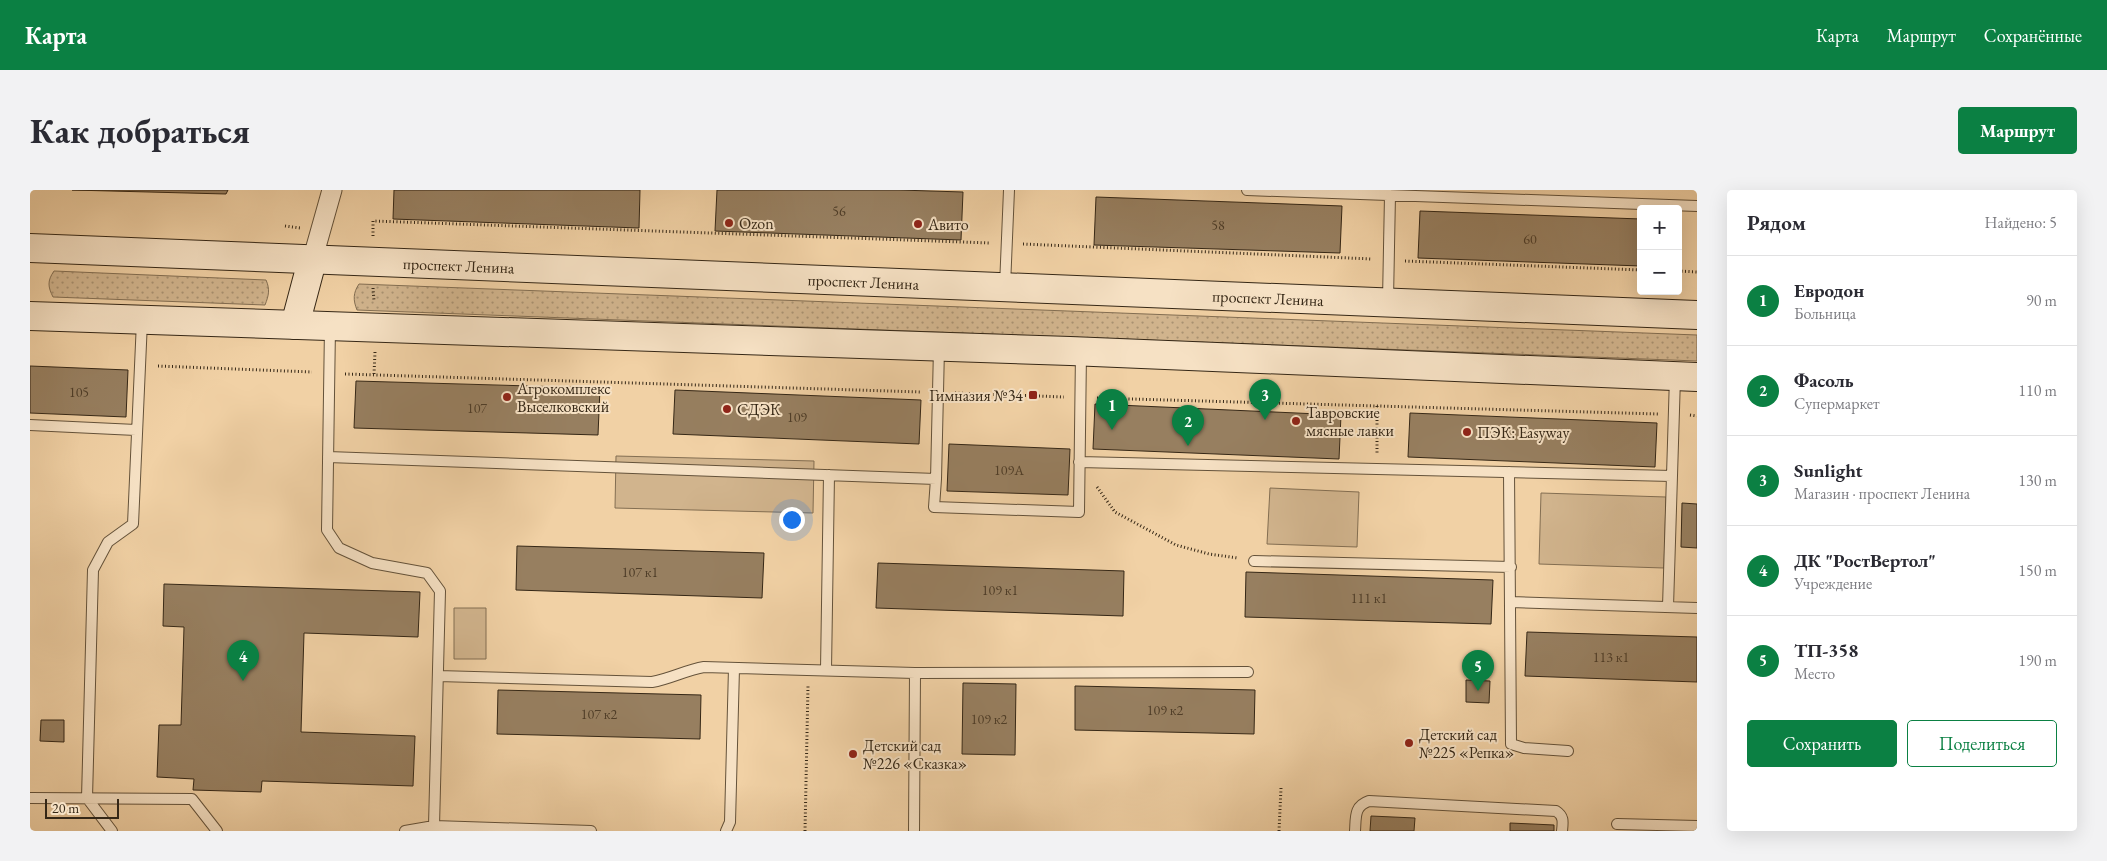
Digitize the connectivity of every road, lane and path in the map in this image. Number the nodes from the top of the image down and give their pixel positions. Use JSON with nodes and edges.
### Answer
{"nodes":[{"id":1,"x":332,"y":190,"type":"edge"},
{"id":2,"x":1009,"y":190,"type":"edge"},
{"id":3,"x":1247,"y":190,"type":"edge"},
{"id":4,"x":1390,"y":195,"type":"junction"},
{"id":5,"x":1697,"y":206,"type":"edge"},
{"id":6,"x":30,"y":248,"type":"edge"},
{"id":7,"x":312,"y":261,"type":"junction"},
{"id":8,"x":372,"y":262,"type":"junction"},
{"id":9,"x":1682,"y":271,"type":"edge"},
{"id":10,"x":1697,"y":272,"type":"edge"},
{"id":11,"x":1005,"y":286,"type":"junction"},
{"id":12,"x":1388,"y":301,"type":"junction"},
{"id":13,"x":1697,"y":315,"type":"edge"},
{"id":14,"x":30,"y":316,"type":"edge"},
{"id":15,"x":142,"y":320,"type":"junction"},
{"id":16,"x":296,"y":325,"type":"junction"},
{"id":17,"x":330,"y":326,"type":"junction"},
{"id":18,"x":375,"y":329,"type":"junction"},
{"id":19,"x":939,"y":347,"type":"junction"},
{"id":20,"x":1081,"y":352,"type":"junction"},
{"id":21,"x":1686,"y":376,"type":"edge"},
{"id":22,"x":1377,"y":406,"type":"dead end"},
{"id":23,"x":30,"y":425,"type":"edge"},
{"id":24,"x":136,"y":430,"type":"junction"},
{"id":25,"x":328,"y":457,"type":"junction"},
{"id":26,"x":1079,"y":462,"type":"junction"},
{"id":27,"x":1377,"y":469,"type":"junction"},
{"id":28,"x":1509,"y":472,"type":"junction"},
{"id":29,"x":829,"y":475,"type":"junction"},
{"id":30,"x":1672,"y":476,"type":"junction"},
{"id":31,"x":936,"y":479,"type":"junction"},
{"id":32,"x":1254,"y":561,"type":"joint"},
{"id":33,"x":1510,"y":567,"type":"junction"},
{"id":34,"x":1511,"y":602,"type":"junction"},
{"id":35,"x":1668,"y":607,"type":"junction"},
{"id":36,"x":1697,"y":608,"type":"edge"},
{"id":37,"x":734,"y":668,"type":"junction"},
{"id":38,"x":809,"y":670,"type":"junction"},
{"id":39,"x":826,"y":670,"type":"junction"},
{"id":40,"x":1248,"y":672,"type":"dead end"},
{"id":41,"x":915,"y":673,"type":"junction"},
{"id":42,"x":438,"y":676,"type":"junction"},
{"id":43,"x":1568,"y":750,"type":"dead end"},
{"id":44,"x":1281,"y":788,"type":"dead end"},
{"id":45,"x":30,"y":798,"type":"edge"},
{"id":46,"x":87,"y":798,"type":"junction"},
{"id":47,"x":1617,"y":824,"type":"dead end"},
{"id":48,"x":434,"y":826,"type":"junction"},
{"id":49,"x":1697,"y":826,"type":"edge"},
{"id":50,"x":112,"y":831,"type":"edge"},
{"id":51,"x":217,"y":831,"type":"edge"},
{"id":52,"x":405,"y":831,"type":"edge"},
{"id":53,"x":591,"y":831,"type":"edge"},
{"id":54,"x":726,"y":831,"type":"edge"},
{"id":55,"x":806,"y":831,"type":"edge"},
{"id":56,"x":914,"y":831,"type":"edge"},
{"id":57,"x":1279,"y":831,"type":"edge"},
{"id":58,"x":1355,"y":831,"type":"edge"},
{"id":59,"x":1562,"y":831,"type":"edge"}],
"edges":[{"from":1,"to":7,"type":"street"},
{"from":2,"to":11,"type":"lane"},
{"from":3,"to":4,"type":"lane"},
{"from":4,"to":5,"type":"lane"},
{"from":4,"to":12,"type":"lane"},
{"from":6,"to":7,"type":"main road","name":"проспект Ленина"},
{"from":7,"to":8,"type":"main road","name":"проспект Ленина"},
{"from":7,"to":16,"type":"main road"},
{"from":8,"to":11,"type":"main road","name":"проспект Ленина"},
{"from":8,"to":18,"type":"path"},
{"from":9,"to":10,"type":"path"},
{"from":11,"to":12,"type":"main road","name":"проспект Ленина"},
{"from":12,"to":13,"type":"main road","name":"проспект Ленина"},
{"from":14,"to":15,"type":"main road"},
{"from":15,"to":16,"type":"main road"},
{"from":15,"to":24,"type":"lane"},
{"from":16,"to":17,"type":"main road"},
{"from":17,"to":18,"type":"main road"},
{"from":17,"to":25,"type":"lane"},
{"from":18,"to":19,"type":"main road"},
{"from":19,"to":20,"type":"main road"},
{"from":19,"to":31,"type":"lane"},
{"from":20,"to":21,"type":"main road"},
{"from":20,"to":26,"type":"lane"},
{"from":21,"to":30,"type":"lane"},
{"from":22,"to":27,"type":"path"},
{"from":23,"to":24,"type":"lane"},
{"from":24,"to":46,"type":"lane"},
{"from":25,"to":29,"type":"lane"},
{"from":25,"to":42,"type":"lane"},
{"from":26,"to":27,"type":"lane"},
{"from":26,"to":31,"type":"lane"},
{"from":26,"to":32,"type":"path"},
{"from":27,"to":28,"type":"lane"},
{"from":28,"to":30,"type":"lane"},
{"from":28,"to":33,"type":"lane"},
{"from":29,"to":31,"type":"lane"},
{"from":29,"to":39,"type":"lane"},
{"from":30,"to":35,"type":"lane"},
{"from":32,"to":33,"type":"lane"},
{"from":33,"to":34,"type":"lane"},
{"from":34,"to":35,"type":"lane"},
{"from":34,"to":43,"type":"lane"},
{"from":35,"to":36,"type":"lane"},
{"from":37,"to":38,"type":"lane"},
{"from":37,"to":42,"type":"lane"},
{"from":37,"to":54,"type":"lane"},
{"from":38,"to":39,"type":"lane"},
{"from":38,"to":55,"type":"path"},
{"from":39,"to":41,"type":"lane"},
{"from":40,"to":41,"type":"lane"},
{"from":41,"to":56,"type":"lane"},
{"from":42,"to":48,"type":"lane"},
{"from":44,"to":57,"type":"path"},
{"from":45,"to":46,"type":"lane"},
{"from":46,"to":50,"type":"lane"},
{"from":46,"to":51,"type":"lane"},
{"from":47,"to":49,"type":"lane"},
{"from":48,"to":52,"type":"lane"},
{"from":48,"to":53,"type":"lane"},
{"from":58,"to":59,"type":"lane"}]}
